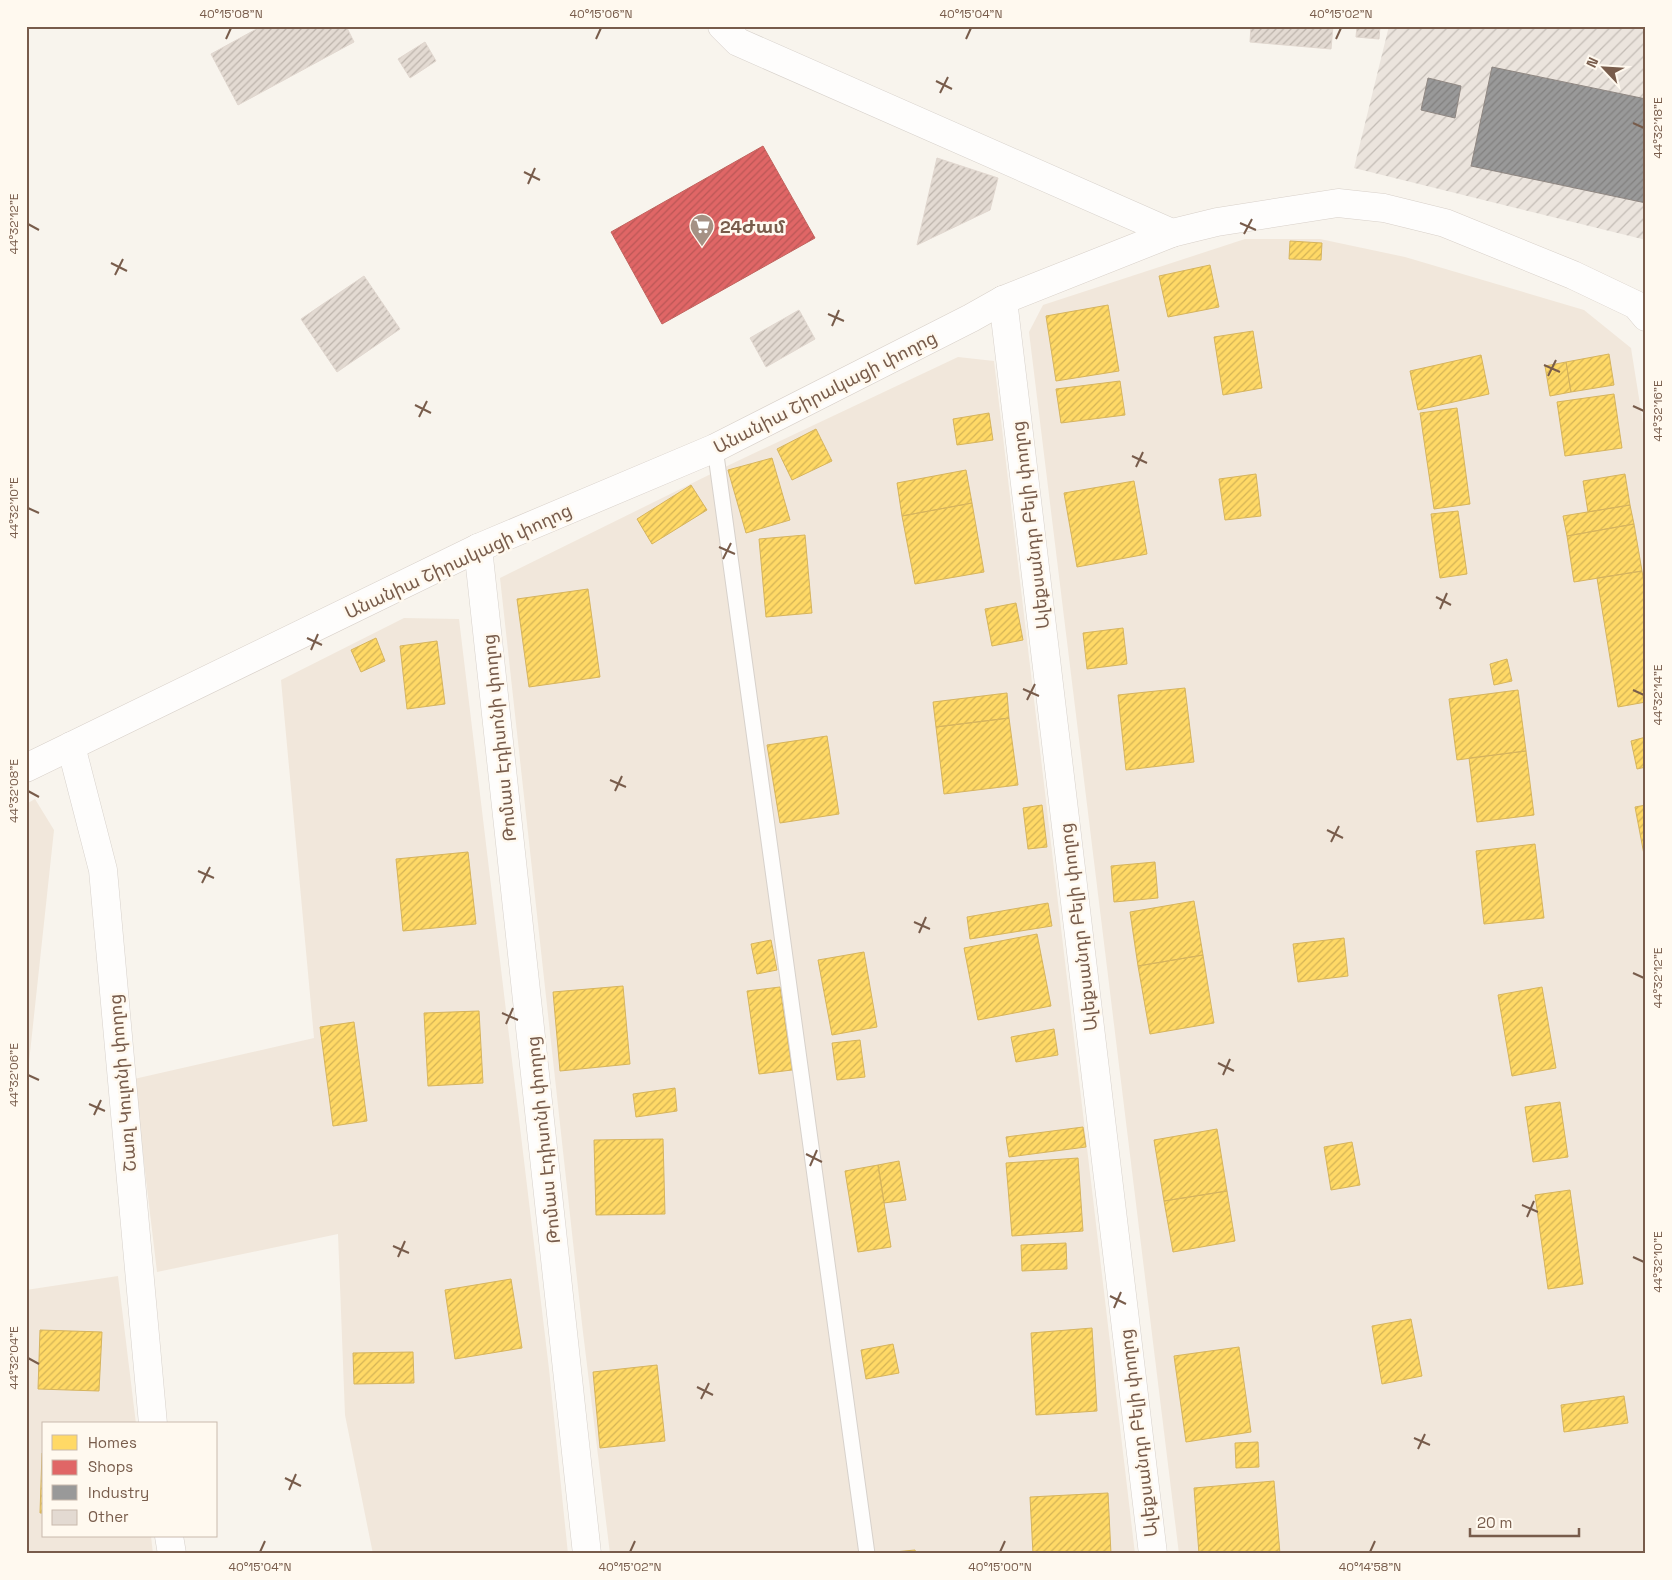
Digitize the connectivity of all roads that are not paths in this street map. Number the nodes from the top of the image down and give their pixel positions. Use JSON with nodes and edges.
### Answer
{"nodes":[{"id":1,"x":722,"y":26,"type":"edge"},
{"id":2,"x":1172,"y":233,"type":"junction"},
{"id":3,"x":1003,"y":300,"type":"junction"},
{"id":4,"x":1646,"y":317,"type":"edge"},
{"id":5,"x":715,"y":448,"type":"junction"},
{"id":6,"x":478,"y":548,"type":"junction"},
{"id":7,"x":71,"y":746,"type":"junction"},
{"id":8,"x":26,"y":768,"type":"edge"},
{"id":9,"x":153,"y":1422,"type":"edge"},
{"id":10,"x":169,"y":1538,"type":"edge"},
{"id":11,"x":172,"y":1554,"type":"edge"},
{"id":12,"x":587,"y":1554,"type":"edge"},
{"id":13,"x":867,"y":1554,"type":"edge"},
{"id":14,"x":1153,"y":1554,"type":"edge"}],
"edges":[{"from":1,"to":2,"type":"street"},
{"from":2,"to":3,"type":"street","name":"Անանիա Շիրակացի փողոց"},
{"from":2,"to":4,"type":"street","name":"Անանիա Շիրակացի փողոց"},
{"from":3,"to":5,"type":"street","name":"Անանիա Շիրակացի փողոց"},
{"from":3,"to":14,"type":"street","name":"Ալեքսանդր Բելի փողոց"},
{"from":5,"to":6,"type":"street","name":"Անանիա Շիրակացի փողոց"},
{"from":5,"to":13,"type":"lane"},
{"from":6,"to":7,"type":"street","name":"Անանիա Շիրակացի փողոց"},
{"from":6,"to":12,"type":"street","name":"Թոմաս Էդիսոնի փողոց"},
{"from":7,"to":8,"type":"street","name":"Անանիա Շիրակացի փողոց"},
{"from":7,"to":9,"type":"street","name":"Շառլ Կուլոնի փողոց"},
{"from":10,"to":11,"type":"street"}]}
